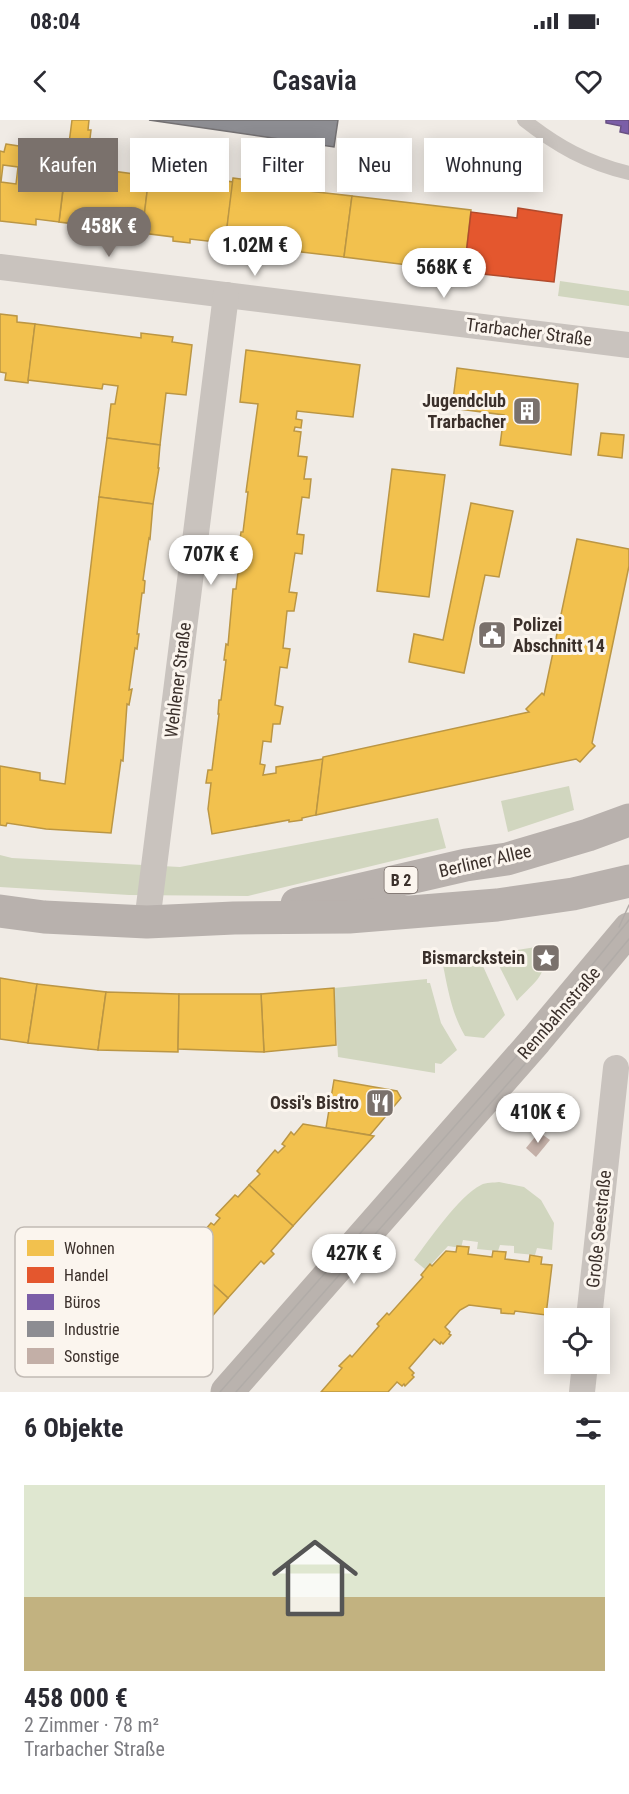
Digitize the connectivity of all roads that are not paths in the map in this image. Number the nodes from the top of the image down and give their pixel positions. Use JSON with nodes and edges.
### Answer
{"nodes":[{"id":1,"x":524,"y":120,"type":"edge"},
{"id":2,"x":629,"y":173,"type":"edge"},
{"id":3,"x":0,"y":267,"type":"edge"},
{"id":4,"x":226,"y":295,"type":"junction"},
{"id":5,"x":629,"y":345,"type":"edge"},
{"id":6,"x":629,"y":820,"type":"edge"},
{"id":7,"x":629,"y":882,"type":"edge"},
{"id":8,"x":0,"y":910,"type":"edge"},
{"id":9,"x":234,"y":918,"type":"junction"},
{"id":10,"x":147,"y":922,"type":"junction"},
{"id":11,"x":629,"y":929,"type":"edge"},
{"id":12,"x":616,"y":1068,"type":"dead end"},
{"id":13,"x":591,"y":1308,"type":"edge"},
{"id":14,"x":584,"y":1374,"type":"edge"},
{"id":15,"x":227,"y":1392,"type":"edge"},
{"id":16,"x":582,"y":1392,"type":"edge"}],
"edges":[{"from":1,"to":2,"type":"lane"},
{"from":3,"to":4,"type":"street","name":"Trarbacher Straße"},
{"from":4,"to":5,"type":"street","name":"Trarbacher Straße"},
{"from":4,"to":10,"type":"street","name":"Wehlener Straße"},
{"from":6,"to":9,"type":"main road","name":"Berliner Allee","number":"B 2"},
{"from":7,"to":9,"type":"main road","name":"Berliner Allee","number":"B 2"},
{"from":8,"to":10,"type":"main road","name":"Berliner Allee","number":"B 2"},
{"from":9,"to":10,"type":"main road","name":"Berliner Allee","number":"B 2"},
{"from":11,"to":15,"type":"main road","name":"Rennbahnstraße"},
{"from":12,"to":13,"type":"street","name":"Große Seestraße"},
{"from":14,"to":16,"type":"street"}]}
